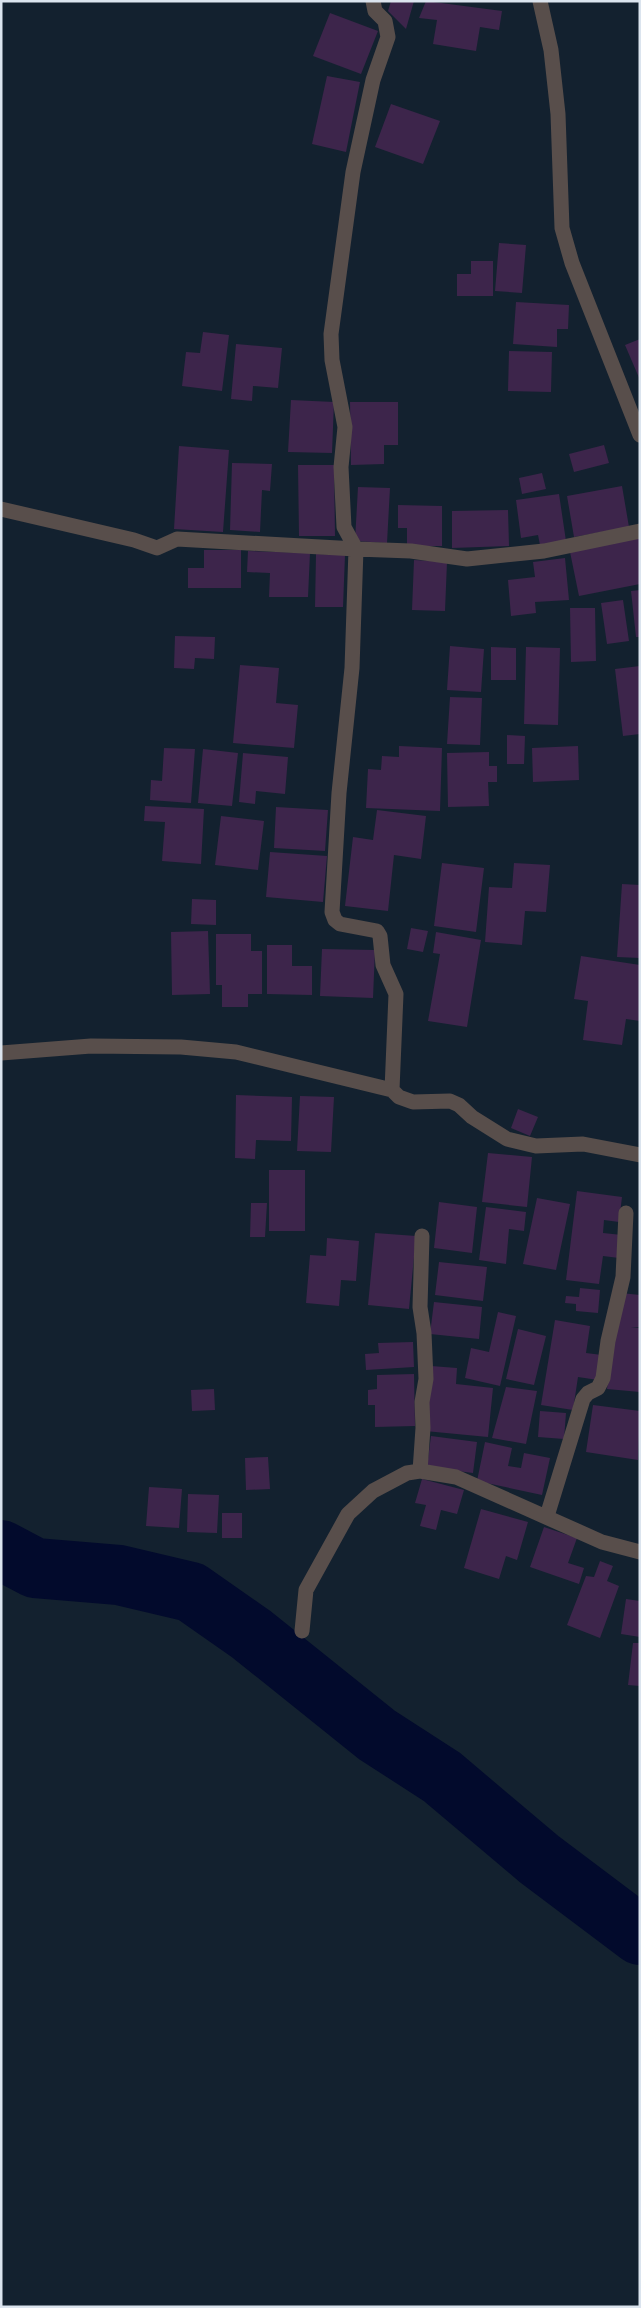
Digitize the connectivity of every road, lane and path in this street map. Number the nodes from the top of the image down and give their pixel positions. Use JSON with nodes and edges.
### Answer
{"nodes":[{"id":1,"x":373,"y":1,"type":"edge"},
{"id":2,"x":540,"y":1,"type":"edge"},
{"id":3,"x":640,"y":435,"type":"edge"},
{"id":4,"x":1,"y":509,"type":"edge"},
{"id":5,"x":640,"y":531,"type":"edge"},
{"id":6,"x":356,"y":549,"type":"junction"},
{"id":7,"x":1,"y":1053,"type":"edge"},
{"id":8,"x":392,"y":1090,"type":"junction"},
{"id":9,"x":640,"y":1155,"type":"edge"},
{"id":10,"x":626,"y":1213,"type":"dead end"},
{"id":11,"x":422,"y":1236,"type":"dead end"},
{"id":12,"x":420,"y":1471,"type":"junction"},
{"id":13,"x":547,"y":1516,"type":"junction"},
{"id":14,"x":640,"y":1552,"type":"edge"},
{"id":15,"x":302,"y":1631,"type":"dead end"}],
"edges":[{"from":1,"to":6,"type":"street"},
{"from":2,"to":3,"type":"street"},
{"from":4,"to":6,"type":"street"},
{"from":5,"to":6,"type":"street"},
{"from":6,"to":8,"type":"street"},
{"from":7,"to":8,"type":"street"},
{"from":8,"to":9,"type":"street"},
{"from":10,"to":13,"type":"street"},
{"from":11,"to":12,"type":"street"},
{"from":12,"to":13,"type":"street"},
{"from":12,"to":15,"type":"street"},
{"from":13,"to":14,"type":"street"}]}
